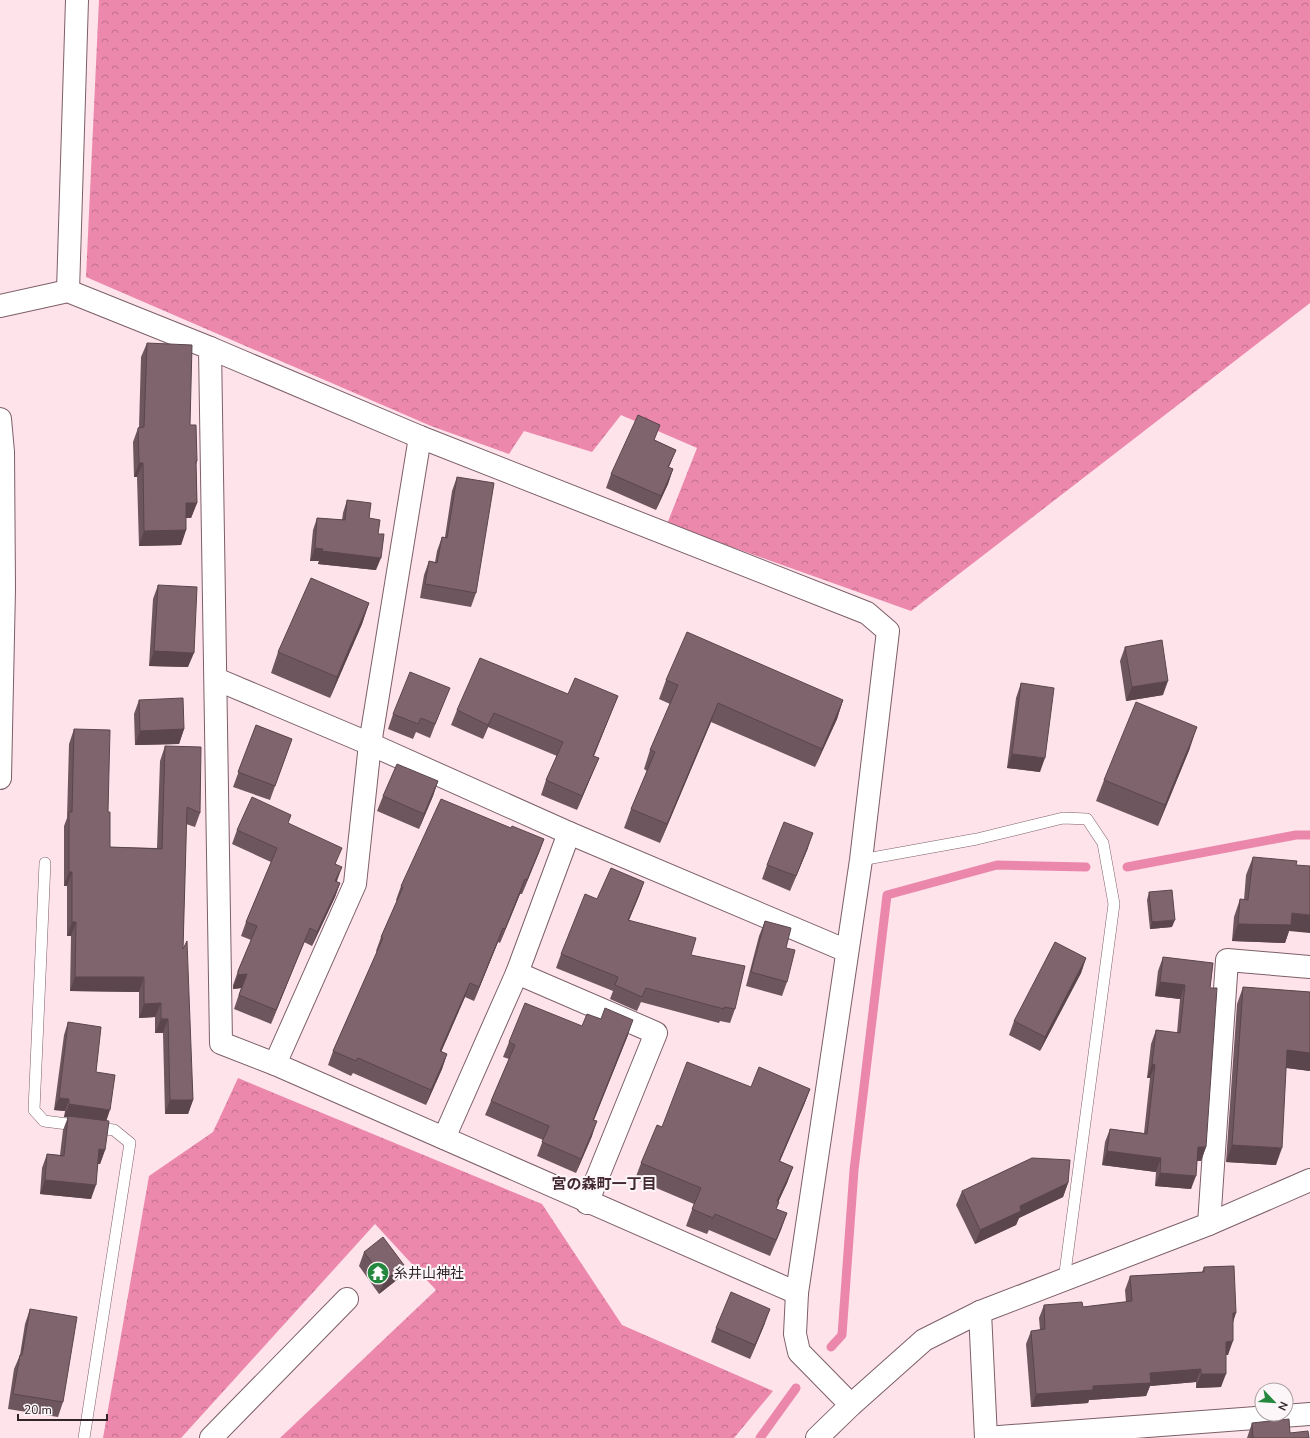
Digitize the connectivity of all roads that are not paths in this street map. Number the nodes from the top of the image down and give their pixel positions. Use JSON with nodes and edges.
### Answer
{"nodes":[{"id":1,"x":77,"y":0,"type":"edge"},
{"id":2,"x":68,"y":291,"type":"junction"},
{"id":3,"x":0,"y":306,"type":"edge"},
{"id":4,"x":210,"y":348,"type":"junction"},
{"id":5,"x":0,"y":419,"type":"edge"},
{"id":6,"x":420,"y":437,"type":"junction"},
{"id":7,"x":2,"y":588,"type":"edge"},
{"id":8,"x":216,"y":679,"type":"junction"},
{"id":9,"x":370,"y":744,"type":"junction"},
{"id":10,"x":1,"y":767,"type":"edge"},
{"id":11,"x":569,"y":833,"type":"junction"},
{"id":12,"x":861,"y":860,"type":"junction"},
{"id":13,"x":45,"y":863,"type":"dead end"},
{"id":14,"x":847,"y":951,"type":"junction"},
{"id":15,"x":1310,"y":967,"type":"edge"},
{"id":16,"x":516,"y":973,"type":"junction"},
{"id":17,"x":275,"y":1064,"type":"junction"},
{"id":18,"x":444,"y":1138,"type":"junction"},
{"id":19,"x":1310,"y":1180,"type":"edge"},
{"id":20,"x":587,"y":1202,"type":"junction"},
{"id":21,"x":1209,"y":1224,"type":"junction"},
{"id":22,"x":1064,"y":1280,"type":"junction"},
{"id":23,"x":797,"y":1294,"type":"junction"},
{"id":24,"x":347,"y":1299,"type":"dead end"},
{"id":25,"x":980,"y":1312,"type":"junction"},
{"id":26,"x":851,"y":1405,"type":"junction"},
{"id":27,"x":1310,"y":1414,"type":"edge"},
{"id":28,"x":84,"y":1438,"type":"edge"},
{"id":29,"x":212,"y":1438,"type":"edge"},
{"id":30,"x":817,"y":1438,"type":"edge"},
{"id":31,"x":986,"y":1438,"type":"edge"}],
"edges":[{"from":1,"to":2,"type":"street"},
{"from":2,"to":3,"type":"street"},
{"from":2,"to":4,"type":"street"},
{"from":4,"to":6,"type":"street"},
{"from":4,"to":8,"type":"street"},
{"from":5,"to":7,"type":"street"},
{"from":6,"to":9,"type":"street"},
{"from":6,"to":12,"type":"street"},
{"from":7,"to":10,"type":"street"},
{"from":8,"to":9,"type":"street"},
{"from":8,"to":17,"type":"street"},
{"from":9,"to":11,"type":"street"},
{"from":9,"to":17,"type":"street"},
{"from":11,"to":14,"type":"street"},
{"from":11,"to":16,"type":"street"},
{"from":12,"to":14,"type":"street"},
{"from":12,"to":22,"type":"lane"},
{"from":13,"to":28,"type":"lane"},
{"from":14,"to":23,"type":"street"},
{"from":15,"to":21,"type":"street"},
{"from":16,"to":18,"type":"street"},
{"from":16,"to":20,"type":"street"},
{"from":17,"to":18,"type":"street"},
{"from":18,"to":20,"type":"street"},
{"from":19,"to":21,"type":"street"},
{"from":20,"to":23,"type":"street"},
{"from":21,"to":22,"type":"street"},
{"from":22,"to":25,"type":"street"},
{"from":23,"to":26,"type":"street"},
{"from":24,"to":29,"type":"street"},
{"from":25,"to":26,"type":"street"},
{"from":25,"to":31,"type":"street"},
{"from":26,"to":30,"type":"street"},
{"from":27,"to":31,"type":"street"}]}
